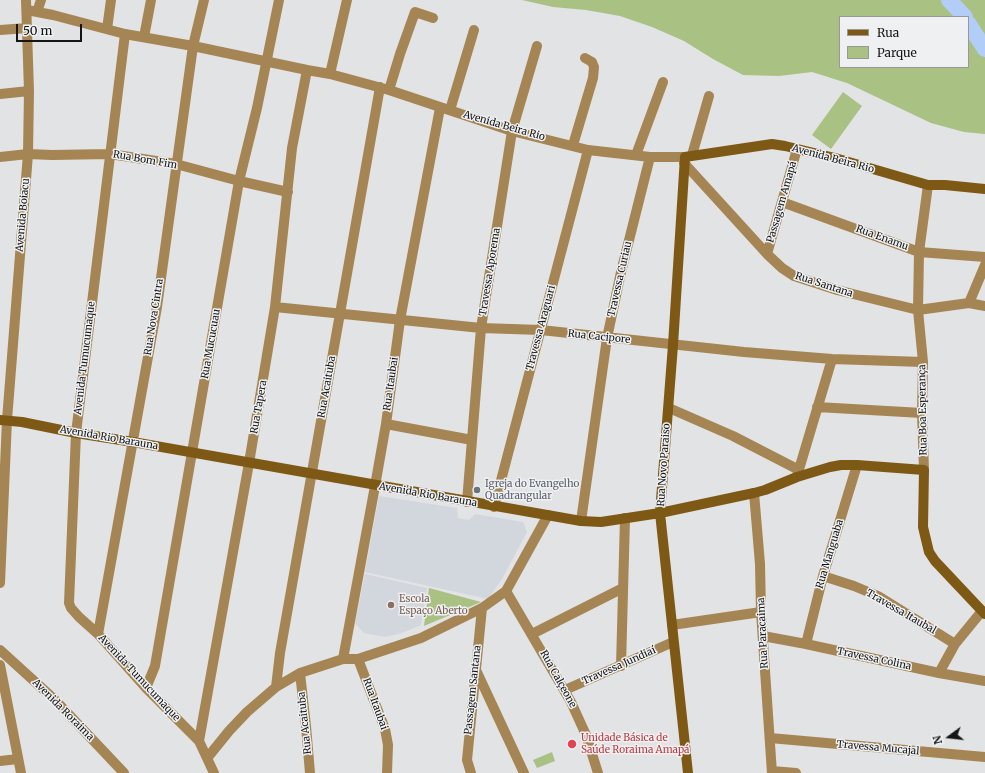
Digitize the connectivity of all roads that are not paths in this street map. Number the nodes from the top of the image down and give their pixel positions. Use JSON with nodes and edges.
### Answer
{"nodes":[{"id":1,"x":41,"y":0,"type":"edge"},
{"id":2,"x":111,"y":0,"type":"edge"},
{"id":3,"x":151,"y":0,"type":"edge"},
{"id":4,"x":204,"y":0,"type":"edge"},
{"id":5,"x":279,"y":0,"type":"edge"},
{"id":6,"x":347,"y":0,"type":"edge"},
{"id":7,"x":26,"y":5,"type":"edge"},
{"id":8,"x":37,"y":12,"type":"junction"},
{"id":9,"x":433,"y":18,"type":"dead end"},
{"id":10,"x":27,"y":28,"type":"junction"},
{"id":11,"x":107,"y":29,"type":"junction"},
{"id":12,"x":0,"y":30,"type":"edge"},
{"id":13,"x":474,"y":30,"type":"dead end"},
{"id":14,"x":125,"y":34,"type":"junction"},
{"id":15,"x":144,"y":37,"type":"junction"},
{"id":16,"x":193,"y":46,"type":"junction"},
{"id":17,"x":536,"y":46,"type":"dead end"},
{"id":18,"x":585,"y":58,"type":"dead end"},
{"id":19,"x":267,"y":61,"type":"junction"},
{"id":20,"x":307,"y":70,"type":"junction"},
{"id":21,"x":330,"y":74,"type":"junction"},
{"id":22,"x":663,"y":82,"type":"dead end"},
{"id":23,"x":384,"y":89,"type":"junction"},
{"id":24,"x":29,"y":91,"type":"junction"},
{"id":25,"x":0,"y":94,"type":"edge"},
{"id":26,"x":710,"y":96,"type":"dead end"},
{"id":27,"x":445,"y":109,"type":"junction"},
{"id":28,"x":512,"y":131,"type":"junction"},
{"id":29,"x":573,"y":145,"type":"junction"},
{"id":30,"x":797,"y":149,"type":"junction"},
{"id":31,"x":588,"y":150,"type":"junction"},
{"id":32,"x":28,"y":154,"type":"junction"},
{"id":33,"x":110,"y":154,"type":"junction"},
{"id":34,"x":636,"y":155,"type":"junction"},
{"id":35,"x":0,"y":157,"type":"edge"},
{"id":36,"x":650,"y":157,"type":"junction"},
{"id":37,"x":687,"y":158,"type":"junction"},
{"id":38,"x":176,"y":164,"type":"junction"},
{"id":39,"x":239,"y":181,"type":"junction"},
{"id":40,"x":928,"y":185,"type":"junction"},
{"id":41,"x":985,"y":190,"type":"edge"},
{"id":42,"x":288,"y":192,"type":"junction"},
{"id":43,"x":782,"y":202,"type":"junction"},
{"id":44,"x":919,"y":252,"type":"junction"},
{"id":45,"x":768,"y":254,"type":"junction"},
{"id":46,"x":985,"y":257,"type":"edge"},
{"id":47,"x":985,"y":265,"type":"edge"},
{"id":48,"x":969,"y":303,"type":"junction"},
{"id":49,"x":985,"y":306,"type":"edge"},
{"id":50,"x":275,"y":307,"type":"junction"},
{"id":51,"x":918,"y":310,"type":"junction"},
{"id":52,"x":339,"y":314,"type":"junction"},
{"id":53,"x":400,"y":320,"type":"junction"},
{"id":54,"x":481,"y":328,"type":"junction"},
{"id":55,"x":541,"y":330,"type":"junction"},
{"id":56,"x":607,"y":338,"type":"junction"},
{"id":57,"x":673,"y":345,"type":"junction"},
{"id":58,"x":832,"y":359,"type":"junction"},
{"id":59,"x":923,"y":362,"type":"junction"},
{"id":60,"x":817,"y":407,"type":"junction"},
{"id":61,"x":669,"y":408,"type":"junction"},
{"id":62,"x":922,"y":412,"type":"junction"},
{"id":63,"x":3,"y":420,"type":"edge"},
{"id":64,"x":386,"y":424,"type":"junction"},
{"id":65,"x":76,"y":433,"type":"junction"},
{"id":66,"x":472,"y":440,"type":"junction"},
{"id":67,"x":133,"y":442,"type":"junction"},
{"id":68,"x":192,"y":453,"type":"junction"},
{"id":69,"x":249,"y":463,"type":"junction"},
{"id":70,"x":857,"y":465,"type":"junction"},
{"id":71,"x":924,"y":470,"type":"junction"},
{"id":72,"x":312,"y":473,"type":"junction"},
{"id":73,"x":798,"y":474,"type":"junction"},
{"id":74,"x":375,"y":486,"type":"junction"},
{"id":75,"x":754,"y":493,"type":"junction"},
{"id":76,"x":467,"y":502,"type":"junction"},
{"id":77,"x":494,"y":507,"type":"junction"},
{"id":78,"x":660,"y":513,"type":"junction"},
{"id":79,"x":548,"y":515,"type":"junction"},
{"id":80,"x":625,"y":518,"type":"junction"},
{"id":81,"x":581,"y":521,"type":"junction"},
{"id":82,"x":823,"y":576,"type":"junction"},
{"id":83,"x":0,"y":583,"type":"edge"},
{"id":84,"x":623,"y":588,"type":"junction"},
{"id":85,"x":506,"y":591,"type":"junction"},
{"id":86,"x":482,"y":608,"type":"junction"},
{"id":87,"x":762,"y":612,"type":"junction"},
{"id":88,"x":983,"y":612,"type":"edge"},
{"id":89,"x":672,"y":625,"type":"junction"},
{"id":90,"x":98,"y":634,"type":"junction"},
{"id":91,"x":532,"y":634,"type":"junction"},
{"id":92,"x":763,"y":636,"type":"junction"},
{"id":93,"x":673,"y":642,"type":"junction"},
{"id":94,"x":806,"y":644,"type":"junction"},
{"id":95,"x":955,"y":644,"type":"junction"},
{"id":96,"x":0,"y":650,"type":"edge"},
{"id":97,"x":343,"y":659,"type":"junction"},
{"id":98,"x":358,"y":659,"type":"junction"},
{"id":99,"x":0,"y":665,"type":"edge"},
{"id":100,"x":621,"y":666,"type":"junction"},
{"id":101,"x":476,"y":670,"type":"junction"},
{"id":102,"x":300,"y":673,"type":"junction"},
{"id":103,"x":940,"y":673,"type":"junction"},
{"id":104,"x":985,"y":681,"type":"edge"},
{"id":105,"x":276,"y":687,"type":"junction"},
{"id":106,"x":146,"y":688,"type":"junction"},
{"id":107,"x":565,"y":690,"type":"junction"},
{"id":108,"x":770,"y":738,"type":"junction"},
{"id":109,"x":199,"y":741,"type":"junction"},
{"id":110,"x":208,"y":757,"type":"junction"},
{"id":111,"x":985,"y":757,"type":"edge"},
{"id":112,"x":18,"y":759,"type":"junction"},
{"id":113,"x":0,"y":761,"type":"edge"},
{"id":114,"x":772,"y":772,"type":"edge"},
{"id":115,"x":21,"y":773,"type":"edge"},
{"id":116,"x":124,"y":773,"type":"edge"},
{"id":117,"x":214,"y":773,"type":"edge"},
{"id":118,"x":310,"y":773,"type":"edge"},
{"id":119,"x":386,"y":773,"type":"edge"},
{"id":120,"x":471,"y":773,"type":"edge"},
{"id":121,"x":524,"y":773,"type":"edge"},
{"id":122,"x":598,"y":773,"type":"edge"},
{"id":123,"x":688,"y":773,"type":"edge"},
{"id":124,"x":796,"y":773,"type":"edge"}],
"edges":[{"from":1,"to":8,"type":"street"},
{"from":2,"to":11,"type":"street"},
{"from":3,"to":15,"type":"street"},
{"from":4,"to":16,"type":"street","name":"Rua Nova Cintra"},
{"from":5,"to":19,"type":"street","name":"Rua Mucucuau"},
{"from":6,"to":21,"type":"street"},
{"from":7,"to":8,"type":"street","name":"Avenida Beira Rio"},
{"from":7,"to":10,"type":"street","name":"Avenida Boiacu"},
{"from":8,"to":11,"type":"street","name":"Avenida Beira Rio"},
{"from":9,"to":23,"type":"street","name":"Rua Acaituba"},
{"from":10,"to":12,"type":"street"},
{"from":10,"to":24,"type":"street","name":"Avenida Boiacu"},
{"from":11,"to":14,"type":"street","name":"Avenida Beira Rio"},
{"from":13,"to":27,"type":"street","name":"Rua Itaubai"},
{"from":14,"to":15,"type":"street","name":"Avenida Beira Rio"},
{"from":14,"to":33,"type":"street","name":"Avenida Tumucumaque"},
{"from":15,"to":16,"type":"street","name":"Avenida Beira Rio"},
{"from":16,"to":19,"type":"street","name":"Avenida Beira Rio"},
{"from":16,"to":38,"type":"street","name":"Rua Nova Cintra"},
{"from":17,"to":28,"type":"street","name":"Travessa Aporema"},
{"from":18,"to":29,"type":"street"},
{"from":19,"to":20,"type":"street","name":"Avenida Beira Rio"},
{"from":19,"to":39,"type":"street","name":"Rua Mucucuau"},
{"from":20,"to":21,"type":"street","name":"Avenida Beira Rio"},
{"from":20,"to":42,"type":"street","name":"Rua Tapera"},
{"from":21,"to":23,"type":"street","name":"Avenida Beira Rio"},
{"from":22,"to":34,"type":"street"},
{"from":23,"to":27,"type":"street","name":"Avenida Beira Rio"},
{"from":23,"to":52,"type":"street","name":"Rua Acaituba"},
{"from":24,"to":25,"type":"street"},
{"from":24,"to":32,"type":"street","name":"Avenida Boiacu"},
{"from":26,"to":37,"type":"street"},
{"from":27,"to":28,"type":"street","name":"Avenida Beira Rio"},
{"from":27,"to":53,"type":"street","name":"Rua Itaubai"},
{"from":28,"to":29,"type":"street","name":"Avenida Beira Rio"},
{"from":28,"to":54,"type":"street","name":"Travessa Aporema"},
{"from":29,"to":31,"type":"street","name":"Avenida Beira Rio"},
{"from":30,"to":37,"type":"street","name":"Avenida Beira Rio"},
{"from":30,"to":40,"type":"street","name":"Avenida Beira Rio"},
{"from":30,"to":43,"type":"street","name":"Passagem Amapá"},
{"from":31,"to":34,"type":"street","name":"Avenida Beira Rio"},
{"from":31,"to":55,"type":"street","name":"Travessa Araguari"},
{"from":32,"to":33,"type":"street","name":"Rua Bom Fim"},
{"from":32,"to":35,"type":"street","name":"Rua Bom Fim"},
{"from":32,"to":63,"type":"street","name":"Avenida Boiacu"},
{"from":33,"to":38,"type":"street","name":"Rua Bom Fim"},
{"from":33,"to":65,"type":"street","name":"Avenida Tumucumaque"},
{"from":34,"to":36,"type":"street","name":"Avenida Beira Rio"},
{"from":36,"to":37,"type":"street","name":"Avenida Beira Rio"},
{"from":36,"to":56,"type":"street","name":"Travessa Curiau"},
{"from":37,"to":45,"type":"street","name":"Rua Santana"},
{"from":37,"to":57,"type":"street","name":"Rua Novo Paraiso"},
{"from":38,"to":39,"type":"street","name":"Rua Bom Fim"},
{"from":38,"to":67,"type":"street","name":"Rua Nova Cintra"},
{"from":39,"to":42,"type":"street","name":"Rua Bom Fim"},
{"from":39,"to":68,"type":"street","name":"Rua Mucucuau"},
{"from":40,"to":41,"type":"street","name":"Avenida Beira Rio"},
{"from":40,"to":44,"type":"street","name":"Rua Boa Esperança"},
{"from":42,"to":50,"type":"street","name":"Rua Tapera"},
{"from":43,"to":44,"type":"street","name":"Rua Enamu"},
{"from":43,"to":45,"type":"street","name":"Passagem Amapá"},
{"from":44,"to":46,"type":"street","name":"Rua Enamu"},
{"from":44,"to":51,"type":"street","name":"Rua Boa Esperança"},
{"from":45,"to":51,"type":"street","name":"Rua Santana"},
{"from":47,"to":48,"type":"street"},
{"from":48,"to":49,"type":"street","name":"Rua Santana"},
{"from":48,"to":51,"type":"street","name":"Rua Santana"},
{"from":50,"to":52,"type":"street","name":"Rua Cacipore"},
{"from":50,"to":69,"type":"street","name":"Rua Tapera"},
{"from":51,"to":59,"type":"street","name":"Rua Boa Esperança"},
{"from":52,"to":53,"type":"street","name":"Rua Cacipore"},
{"from":52,"to":72,"type":"street","name":"Rua Acaituba"},
{"from":53,"to":54,"type":"street","name":"Rua Cacipore"},
{"from":53,"to":64,"type":"street","name":"Rua Itaubai"},
{"from":54,"to":55,"type":"street","name":"Rua Cacipore"},
{"from":54,"to":66,"type":"street","name":"Travessa Aporema"},
{"from":55,"to":56,"type":"street","name":"Rua Cacipore"},
{"from":55,"to":77,"type":"street","name":"Travessa Araguari"},
{"from":56,"to":57,"type":"street","name":"Rua Cacipore"},
{"from":56,"to":81,"type":"street","name":"Travessa Curiau"},
{"from":57,"to":58,"type":"street","name":"Rua Cacipore"},
{"from":57,"to":61,"type":"street","name":"Rua Novo Paraiso"},
{"from":58,"to":59,"type":"street","name":"Rua Cacipore"},
{"from":58,"to":60,"type":"street"},
{"from":59,"to":62,"type":"street","name":"Rua Boa Esperança"},
{"from":60,"to":62,"type":"street"},
{"from":60,"to":73,"type":"street"},
{"from":61,"to":73,"type":"street"},
{"from":61,"to":78,"type":"street","name":"Rua Novo Paraiso"},
{"from":62,"to":71,"type":"street","name":"Rua Boa Esperança"},
{"from":63,"to":65,"type":"street","name":"Avenida Rio Barauna"},
{"from":63,"to":83,"type":"street"},
{"from":64,"to":66,"type":"street"},
{"from":64,"to":74,"type":"street","name":"Rua Itaubai"},
{"from":65,"to":67,"type":"street","name":"Avenida Rio Barauna"},
{"from":65,"to":90,"type":"street","name":"Avenida Tumucumaque"},
{"from":66,"to":76,"type":"street","name":"Travessa Aporema"},
{"from":67,"to":68,"type":"street","name":"Avenida Rio Barauna"},
{"from":67,"to":90,"type":"street","name":"Rua Nova Cintra"},
{"from":68,"to":69,"type":"street","name":"Avenida Rio Barauna"},
{"from":68,"to":106,"type":"street","name":"Rua Mucucuau"},
{"from":69,"to":72,"type":"street","name":"Avenida Rio Barauna"},
{"from":69,"to":109,"type":"street","name":"Rua Tapera"},
{"from":70,"to":71,"type":"street","name":"Avenida Rio Barauna"},
{"from":70,"to":73,"type":"street","name":"Avenida Rio Barauna"},
{"from":70,"to":82,"type":"street","name":"Rua Manguaba"},
{"from":71,"to":88,"type":"street","name":"Rua Boa Esperança"},
{"from":72,"to":74,"type":"street","name":"Avenida Rio Barauna"},
{"from":72,"to":105,"type":"street","name":"Rua Acaituba"},
{"from":73,"to":75,"type":"street","name":"Avenida Rio Barauna"},
{"from":74,"to":76,"type":"street","name":"Avenida Rio Barauna"},
{"from":74,"to":97,"type":"street","name":"Rua Itaubai"},
{"from":75,"to":78,"type":"street","name":"Avenida Rio Barauna"},
{"from":75,"to":87,"type":"street","name":"Rua Paracaima"},
{"from":76,"to":77,"type":"street","name":"Avenida Rio Barauna"},
{"from":77,"to":79,"type":"street","name":"Avenida Rio Barauna"},
{"from":78,"to":80,"type":"street","name":"Avenida Rio Barauna"},
{"from":78,"to":89,"type":"street","name":"Rua Novo Paraiso"},
{"from":79,"to":81,"type":"street","name":"Avenida Rio Barauna"},
{"from":79,"to":85,"type":"street"},
{"from":80,"to":81,"type":"street","name":"Avenida Rio Barauna"},
{"from":80,"to":84,"type":"street"},
{"from":82,"to":94,"type":"street","name":"Rua Manguaba"},
{"from":82,"to":95,"type":"street","name":"Travessa Itaubal"},
{"from":84,"to":91,"type":"street"},
{"from":84,"to":100,"type":"street"},
{"from":85,"to":86,"type":"street"},
{"from":85,"to":91,"type":"street","name":"Rua Calçeone"},
{"from":86,"to":98,"type":"street"},
{"from":86,"to":101,"type":"street","name":"Passagem Santana"},
{"from":87,"to":89,"type":"street"},
{"from":87,"to":92,"type":"street","name":"Rua Paracaima"},
{"from":88,"to":95,"type":"street"},
{"from":89,"to":93,"type":"street","name":"Rua Novo Paraiso"},
{"from":90,"to":106,"type":"street","name":"Avenida Tumucumaque"},
{"from":91,"to":107,"type":"street","name":"Rua Calçeone"},
{"from":92,"to":94,"type":"street","name":"Travessa Colina"},
{"from":92,"to":108,"type":"street","name":"Rua Paracaima"},
{"from":93,"to":100,"type":"street","name":"Travessa Jundiaí"},
{"from":93,"to":123,"type":"street","name":"Rua Novo Paraiso"},
{"from":94,"to":103,"type":"street","name":"Travessa Colina"},
{"from":95,"to":103,"type":"street"},
{"from":96,"to":116,"type":"street","name":"Avenida Roraima"},
{"from":97,"to":98,"type":"street"},
{"from":97,"to":102,"type":"street"},
{"from":98,"to":119,"type":"street","name":"Rua Itaubai"},
{"from":99,"to":112,"type":"street"},
{"from":100,"to":107,"type":"street","name":"Travessa Jundiaí"},
{"from":101,"to":120,"type":"street","name":"Passagem Santana"},
{"from":101,"to":121,"type":"street"},
{"from":102,"to":105,"type":"street"},
{"from":102,"to":118,"type":"street","name":"Rua Acaituba"},
{"from":103,"to":104,"type":"street","name":"Travessa Colina"},
{"from":105,"to":110,"type":"street"},
{"from":106,"to":109,"type":"street","name":"Avenida Tumucumaque"},
{"from":107,"to":122,"type":"street","name":"Rua Calçeone"},
{"from":108,"to":111,"type":"street","name":"Travessa Mucajal"},
{"from":108,"to":114,"type":"street","name":"Rua Paracaima"},
{"from":109,"to":110,"type":"street","name":"Avenida Tumucumaque"},
{"from":110,"to":117,"type":"street","name":"Avenida Tumucumaque"},
{"from":112,"to":113,"type":"street"},
{"from":112,"to":115,"type":"street"},
{"from":114,"to":124,"type":"street"}]}
